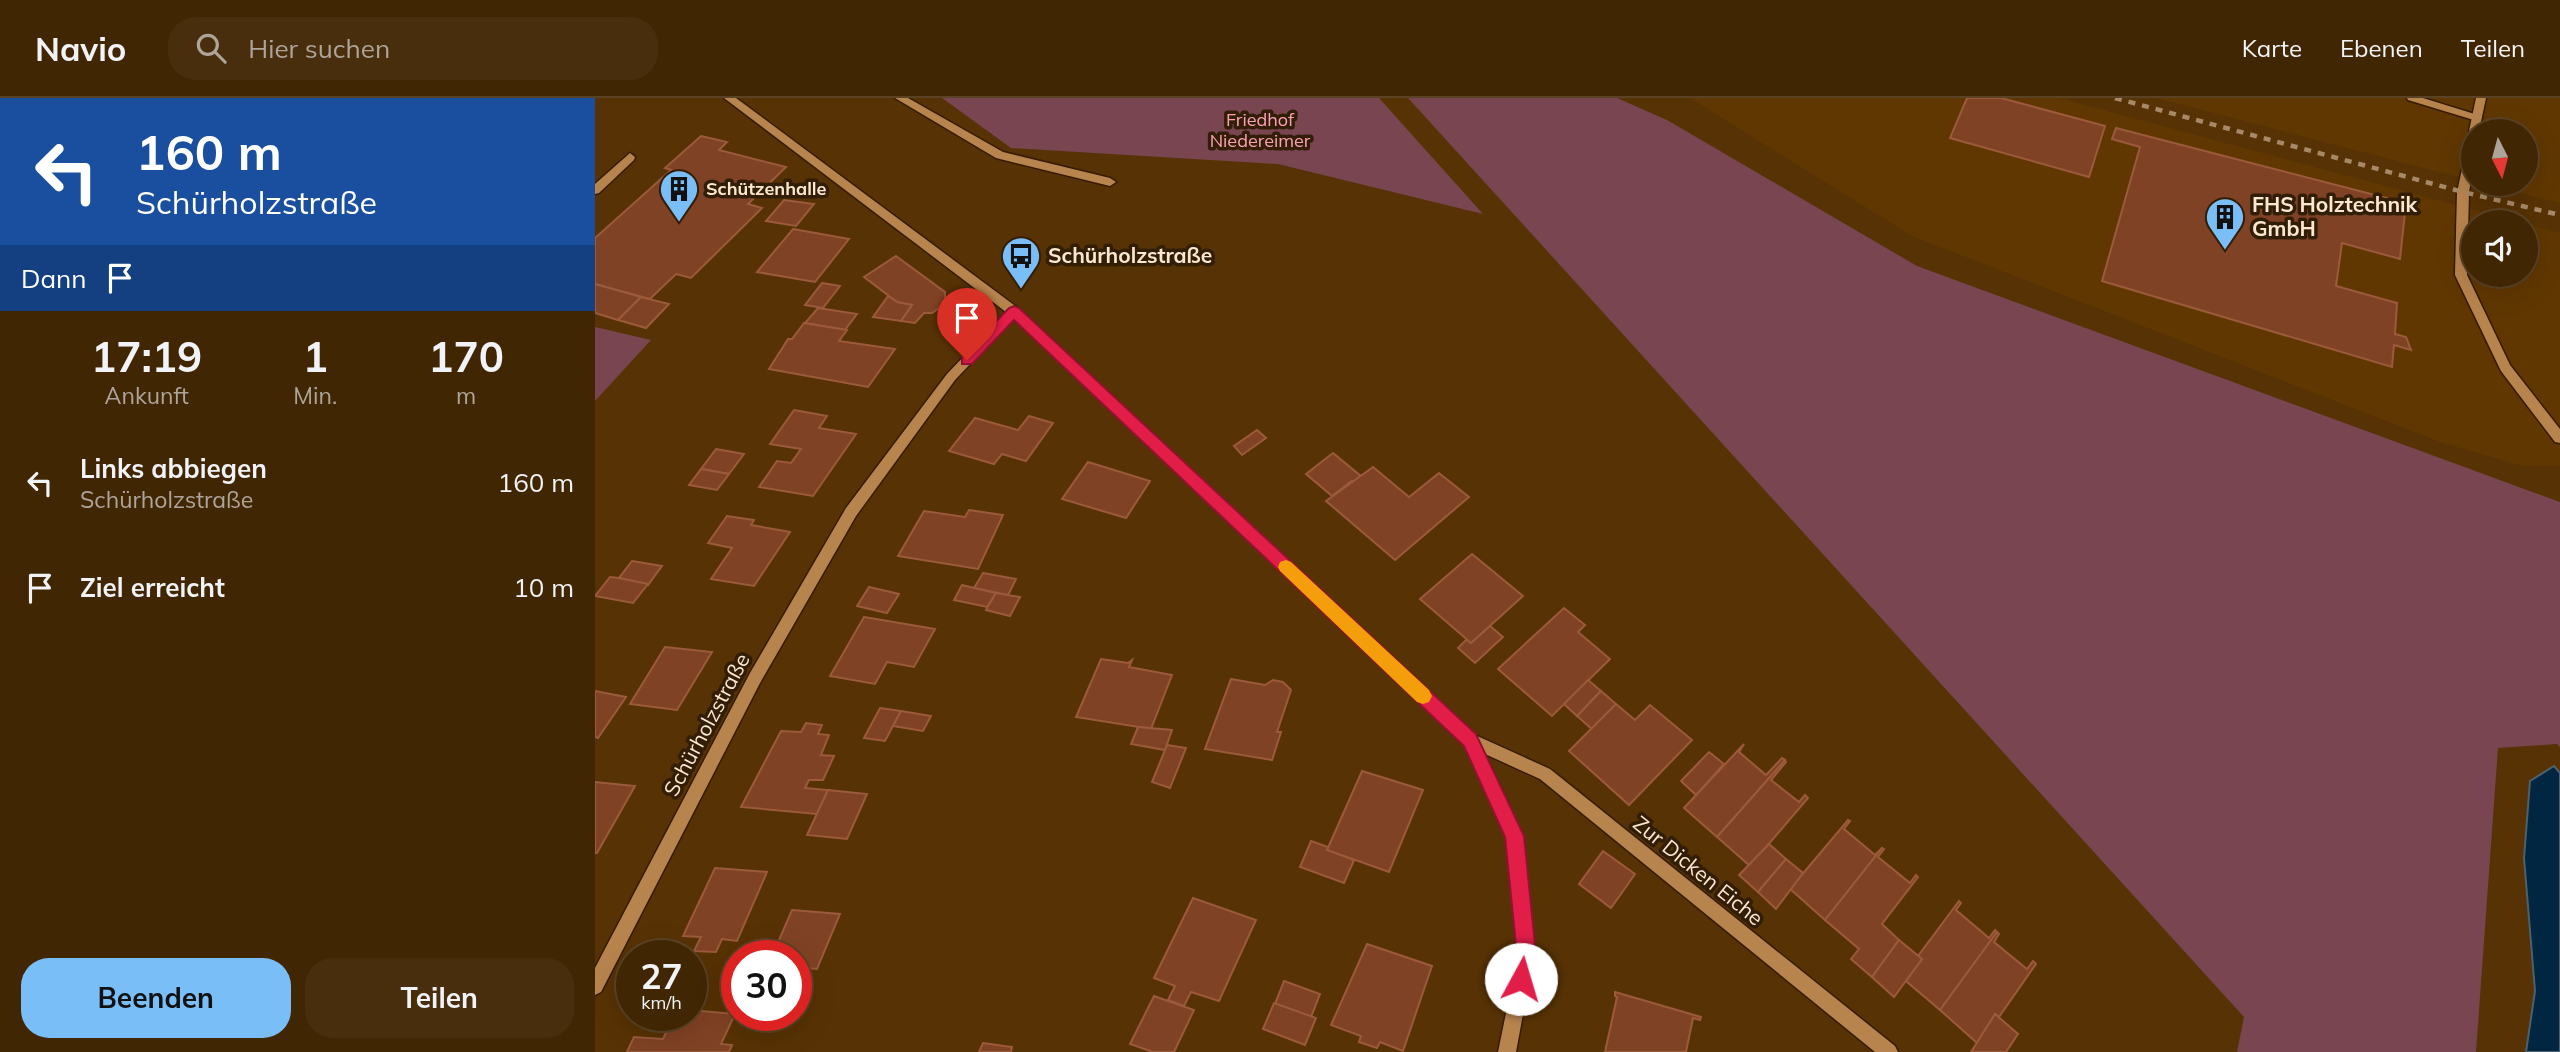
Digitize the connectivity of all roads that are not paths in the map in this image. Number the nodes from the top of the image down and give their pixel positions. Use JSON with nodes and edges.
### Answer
{"nodes":[{"id":1,"x":729,"y":98,"type":"edge"},
{"id":2,"x":899,"y":98,"type":"edge"},
{"id":3,"x":2412,"y":98,"type":"edge"},
{"id":4,"x":2481,"y":98,"type":"edge"},
{"id":5,"x":2477,"y":118,"type":"joint"},
{"id":6,"x":630,"y":157,"type":"dead end"},
{"id":7,"x":1110,"y":182,"type":"dead end"},
{"id":8,"x":595,"y":190,"type":"edge"},
{"id":9,"x":2463,"y":196,"type":"edge"},
{"id":10,"x":1014,"y":311,"type":"junction"},
{"id":11,"x":2560,"y":438,"type":"edge"},
{"id":12,"x":1470,"y":740,"type":"junction"},
{"id":13,"x":595,"y":986,"type":"edge"},
{"id":14,"x":1507,"y":1052,"type":"edge"},
{"id":15,"x":1889,"y":1052,"type":"edge"}],
"edges":[{"from":1,"to":10,"type":"street"},
{"from":2,"to":7,"type":"street"},
{"from":3,"to":5,"type":"street"},
{"from":4,"to":5,"type":"street"},
{"from":6,"to":8,"type":"street"},
{"from":9,"to":11,"type":"street"},
{"from":10,"to":12,"type":"street","name":"Zur Dicken Eiche"},
{"from":10,"to":13,"type":"street","name":"Schürholzstraße"},
{"from":12,"to":14,"type":"street","name":"Zur Dicken Eiche"},
{"from":12,"to":15,"type":"street","name":"Zur Dicken Eiche"}]}
